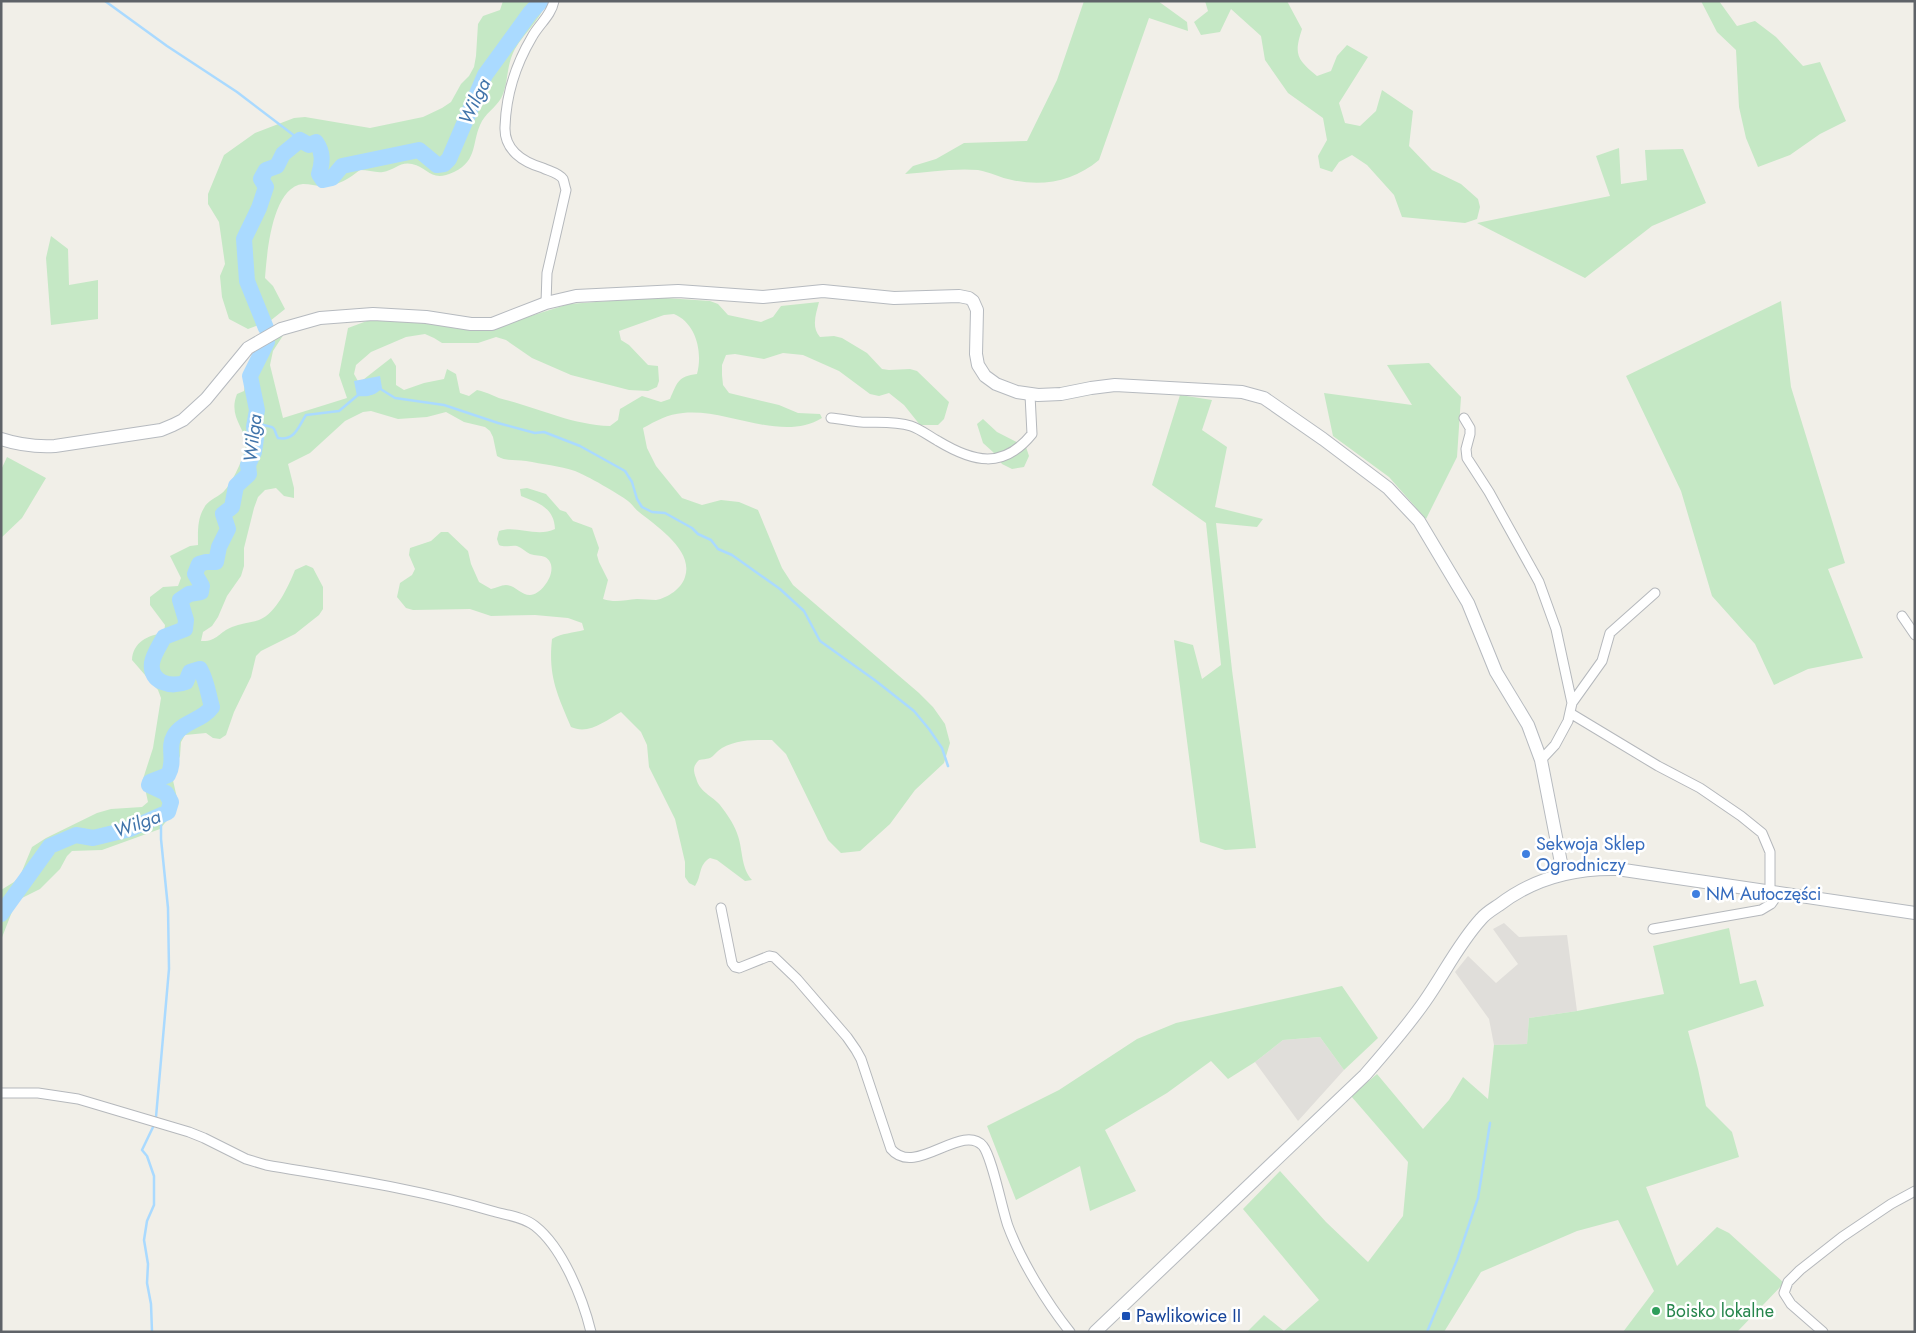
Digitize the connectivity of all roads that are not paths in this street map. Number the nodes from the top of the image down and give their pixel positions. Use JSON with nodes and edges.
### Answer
{"nodes":[{"id":1,"x":554,"y":1,"type":"edge"},
{"id":2,"x":546,"y":303,"type":"junction"},
{"id":3,"x":1030,"y":395,"type":"junction"},
{"id":4,"x":830,"y":418,"type":"dead end"},
{"id":5,"x":1464,"y":418,"type":"dead end"},
{"id":6,"x":1,"y":439,"type":"edge"},
{"id":7,"x":1655,"y":593,"type":"dead end"},
{"id":8,"x":1902,"y":616,"type":"dead end"},
{"id":9,"x":1915,"y":635,"type":"edge"},
{"id":10,"x":1572,"y":703,"type":"junction"},
{"id":11,"x":1570,"y":713,"type":"junction"},
{"id":12,"x":1541,"y":760,"type":"junction"},
{"id":13,"x":1563,"y":873,"type":"junction"},
{"id":14,"x":1774,"y":892,"type":"junction"},
{"id":15,"x":721,"y":908,"type":"dead end"},
{"id":16,"x":1915,"y":913,"type":"edge"},
{"id":17,"x":1653,"y":929,"type":"dead end"},
{"id":18,"x":1,"y":1093,"type":"edge"},
{"id":19,"x":1915,"y":1191,"type":"edge"},
{"id":20,"x":591,"y":1332,"type":"edge"},
{"id":21,"x":1070,"y":1332,"type":"edge"},
{"id":22,"x":1095,"y":1332,"type":"edge"},
{"id":23,"x":1823,"y":1332,"type":"edge"}],
"edges":[{"from":1,"to":2,"type":"street"},
{"from":2,"to":3,"type":"street"},
{"from":2,"to":6,"type":"street"},
{"from":3,"to":4,"type":"street"},
{"from":3,"to":12,"type":"street"},
{"from":5,"to":10,"type":"street"},
{"from":7,"to":10,"type":"street"},
{"from":8,"to":9,"type":"street"},
{"from":10,"to":11,"type":"street"},
{"from":11,"to":12,"type":"street"},
{"from":11,"to":14,"type":"street"},
{"from":12,"to":13,"type":"street"},
{"from":13,"to":14,"type":"street"},
{"from":13,"to":22,"type":"street"},
{"from":14,"to":16,"type":"street"},
{"from":14,"to":17,"type":"street"},
{"from":15,"to":21,"type":"street"},
{"from":18,"to":20,"type":"street"},
{"from":19,"to":23,"type":"street"}]}
